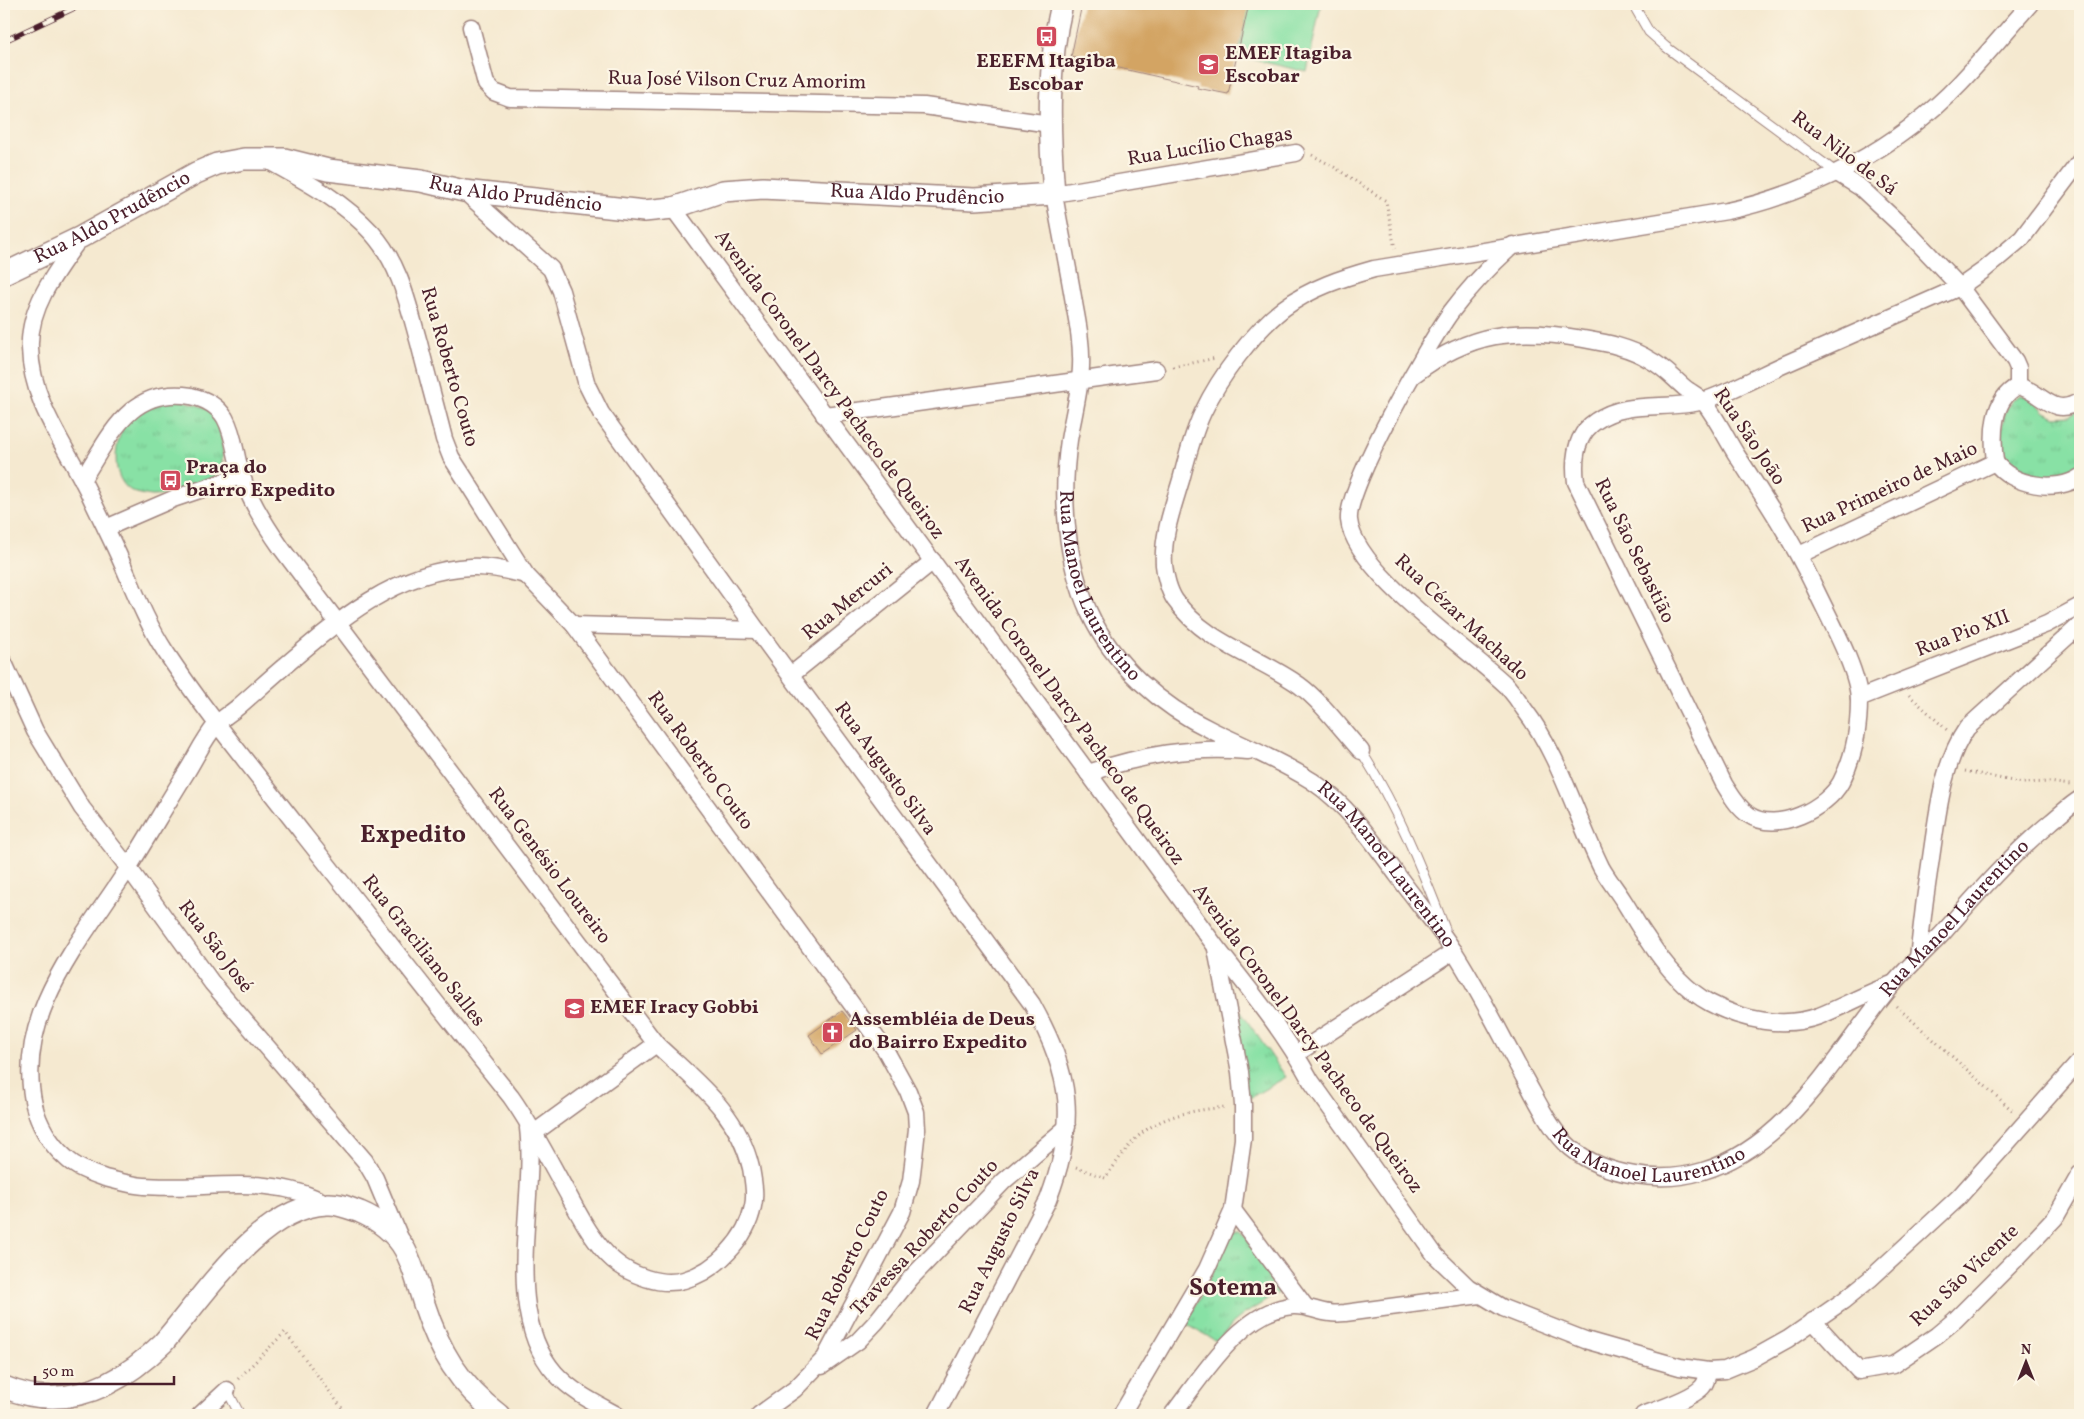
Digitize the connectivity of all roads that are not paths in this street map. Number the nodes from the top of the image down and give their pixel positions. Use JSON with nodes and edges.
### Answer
{"nodes":[{"id":1,"x":1062,"y":4,"type":"edge"},
{"id":2,"x":1632,"y":4,"type":"edge"},
{"id":3,"x":2030,"y":4,"type":"edge"},
{"id":4,"x":471,"y":27,"type":"dead end"},
{"id":5,"x":1050,"y":124,"type":"junction"},
{"id":6,"x":1296,"y":153,"type":"road end"},
{"id":7,"x":262,"y":158,"type":"junction"},
{"id":8,"x":2080,"y":161,"type":"edge"},
{"id":9,"x":1837,"y":173,"type":"junction"},
{"id":10,"x":464,"y":191,"type":"junction"},
{"id":11,"x":1054,"y":194,"type":"junction"},
{"id":12,"x":673,"y":208,"type":"junction"},
{"id":13,"x":81,"y":237,"type":"junction"},
{"id":14,"x":1512,"y":245,"type":"junction"},
{"id":15,"x":4,"y":274,"type":"edge"},
{"id":16,"x":1960,"y":287,"type":"junction"},
{"id":17,"x":1156,"y":370,"type":"road end"},
{"id":18,"x":1414,"y":374,"type":"junction"},
{"id":19,"x":1080,"y":381,"type":"junction"},
{"id":20,"x":2018,"y":386,"type":"junction"},
{"id":21,"x":1702,"y":401,"type":"junction"},
{"id":22,"x":2080,"y":401,"type":"edge"},
{"id":23,"x":824,"y":415,"type":"junction"},
{"id":24,"x":1995,"y":462,"type":"junction"},
{"id":25,"x":241,"y":476,"type":"junction"},
{"id":26,"x":2080,"y":477,"type":"edge"},
{"id":27,"x":82,"y":480,"type":"junction"},
{"id":28,"x":106,"y":528,"type":"junction"},
{"id":29,"x":1799,"y":555,"type":"junction"},
{"id":30,"x":933,"y":561,"type":"junction"},
{"id":31,"x":526,"y":575,"type":"junction"},
{"id":32,"x":2080,"y":606,"type":"edge"},
{"id":33,"x":338,"y":620,"type":"junction"},
{"id":34,"x":574,"y":625,"type":"junction"},
{"id":35,"x":2080,"y":625,"type":"edge"},
{"id":36,"x":757,"y":630,"type":"junction"},
{"id":37,"x":4,"y":663,"type":"edge"},
{"id":38,"x":791,"y":676,"type":"junction"},
{"id":39,"x":1860,"y":698,"type":"junction"},
{"id":40,"x":217,"y":723,"type":"junction"},
{"id":41,"x":1361,"y":751,"type":"joint"},
{"id":42,"x":1271,"y":758,"type":"junction"},
{"id":43,"x":1088,"y":773,"type":"junction"},
{"id":44,"x":2076,"y":792,"type":"edge"},
{"id":45,"x":128,"y":867,"type":"junction"},
{"id":46,"x":1216,"y":947,"type":"junction"},
{"id":47,"x":1454,"y":951,"type":"junction"},
{"id":48,"x":1918,"y":958,"type":"junction"},
{"id":49,"x":1894,"y":983,"type":"junction"},
{"id":50,"x":656,"y":1044,"type":"junction"},
{"id":51,"x":1296,"y":1054,"type":"junction"},
{"id":52,"x":2080,"y":1061,"type":"edge"},
{"id":53,"x":1067,"y":1126,"type":"junction"},
{"id":54,"x":531,"y":1127,"type":"junction"},
{"id":55,"x":2080,"y":1174,"type":"edge"},
{"id":56,"x":327,"y":1204,"type":"junction"},
{"id":57,"x":1233,"y":1210,"type":"junction"},
{"id":58,"x":404,"y":1248,"type":"junction"},
{"id":59,"x":1480,"y":1295,"type":"junction"},
{"id":60,"x":1305,"y":1306,"type":"junction"},
{"id":61,"x":1813,"y":1322,"type":"junction"},
{"id":62,"x":1708,"y":1371,"type":"junction"},
{"id":63,"x":810,"y":1375,"type":"junction"},
{"id":64,"x":4,"y":1387,"type":"edge"},
{"id":65,"x":227,"y":1390,"type":"joint"},
{"id":66,"x":200,"y":1415,"type":"edge"},
{"id":67,"x":240,"y":1415,"type":"edge"},
{"id":68,"x":499,"y":1415,"type":"edge"},
{"id":69,"x":617,"y":1415,"type":"edge"},
{"id":70,"x":759,"y":1415,"type":"edge"},
{"id":71,"x":936,"y":1415,"type":"edge"},
{"id":72,"x":1121,"y":1415,"type":"edge"},
{"id":73,"x":1172,"y":1415,"type":"edge"},
{"id":74,"x":1643,"y":1415,"type":"edge"}],
"edges":[{"from":1,"to":5,"type":"street","name":"Rua Manoel Laurentino"},
{"from":2,"to":9,"type":"lane","name":"Rua Nilo de Sá"},
{"from":3,"to":9,"type":"street"},
{"from":4,"to":5,"type":"street","name":"Rua José Vilson Cruz Amorim"},
{"from":5,"to":11,"type":"street","name":"Rua Manoel Laurentino"},
{"from":6,"to":11,"type":"street","name":"Rua Lucílio Chagas"},
{"from":7,"to":10,"type":"street","name":"Rua Aldo Prudêncio"},
{"from":7,"to":13,"type":"street","name":"Rua Aldo Prudêncio"},
{"from":7,"to":31,"type":"street","name":"Rua Roberto Couto"},
{"from":8,"to":16,"type":"street","name":"Rua São Sebastião"},
{"from":9,"to":14,"type":"street"},
{"from":9,"to":16,"type":"street","name":"Rua Nilo de Sá"},
{"from":10,"to":12,"type":"street","name":"Rua Aldo Prudêncio"},
{"from":10,"to":36,"type":"street","name":"Rua Augusto Silva"},
{"from":11,"to":12,"type":"street","name":"Rua Aldo Prudêncio"},
{"from":11,"to":19,"type":"street","name":"Rua Manoel Laurentino"},
{"from":12,"to":23,"type":"street","name":"Avenida Coronel Darcy Pacheco de Queiroz"},
{"from":13,"to":15,"type":"street","name":"Rua Aldo Prudêncio"},
{"from":13,"to":27,"type":"street","name":"Rua Graciliano Salles"},
{"from":14,"to":18,"type":"street","name":"Rua Cézar Machado"},
{"from":14,"to":41,"type":"street"},
{"from":16,"to":20,"type":"street","name":"Rua Nilo de Sá"},
{"from":16,"to":21,"type":"street","name":"Rua São Sebastião"},
{"from":17,"to":19,"type":"street"},
{"from":18,"to":21,"type":"street","name":"Rua São João"},
{"from":18,"to":49,"type":"street","name":"Rua Cézar Machado"},
{"from":19,"to":23,"type":"street"},
{"from":19,"to":42,"type":"street","name":"Rua Manoel Laurentino"},
{"from":20,"to":22,"type":"street"},
{"from":20,"to":24,"type":"street","name":"Rua Primeiro de Maio"},
{"from":21,"to":29,"type":"street","name":"Rua São João"},
{"from":21,"to":39,"type":"street","name":"Rua São Sebastião"},
{"from":23,"to":30,"type":"street","name":"Avenida Coronel Darcy Pacheco de Queiroz"},
{"from":24,"to":26,"type":"street"},
{"from":24,"to":29,"type":"street","name":"Rua Primeiro de Maio"},
{"from":25,"to":27,"type":"street","name":"Rua Genésio Loureiro"},
{"from":25,"to":28,"type":"street"},
{"from":25,"to":33,"type":"street","name":"Rua Genésio Loureiro"},
{"from":27,"to":28,"type":"street","name":"Rua Graciliano Salles"},
{"from":28,"to":40,"type":"street","name":"Rua Graciliano Salles"},
{"from":29,"to":39,"type":"street","name":"Rua São João"},
{"from":30,"to":38,"type":"street","name":"Rua Mercuri"},
{"from":30,"to":43,"type":"street","name":"Avenida Coronel Darcy Pacheco de Queiroz"},
{"from":31,"to":33,"type":"street"},
{"from":31,"to":34,"type":"street","name":"Rua Roberto Couto"},
{"from":32,"to":39,"type":"street","name":"Rua Pio XII"},
{"from":33,"to":40,"type":"street"},
{"from":33,"to":50,"type":"street","name":"Rua Genésio Loureiro"},
{"from":34,"to":36,"type":"street"},
{"from":34,"to":63,"type":"street","name":"Rua Roberto Couto"},
{"from":35,"to":48,"type":"street"},
{"from":36,"to":38,"type":"street","name":"Rua Augusto Silva"},
{"from":37,"to":45,"type":"street","name":"Rua São José"},
{"from":38,"to":53,"type":"street","name":"Rua Augusto Silva"},
{"from":40,"to":45,"type":"street"},
{"from":40,"to":54,"type":"street","name":"Rua Graciliano Salles"},
{"from":41,"to":47,"type":"lane"},
{"from":42,"to":43,"type":"street"},
{"from":42,"to":47,"type":"street","name":"Rua Manoel Laurentino"},
{"from":43,"to":46,"type":"street","name":"Avenida Coronel Darcy Pacheco de Queiroz"},
{"from":44,"to":48,"type":"street","name":"Rua Manoel Laurentino"},
{"from":45,"to":56,"type":"street"},
{"from":45,"to":58,"type":"street","name":"Rua São José"},
{"from":46,"to":51,"type":"street","name":"Avenida Coronel Darcy Pacheco de Queiroz"},
{"from":46,"to":57,"type":"street"},
{"from":47,"to":49,"type":"street","name":"Rua Manoel Laurentino"},
{"from":47,"to":51,"type":"street"},
{"from":48,"to":49,"type":"street","name":"Rua Manoel Laurentino"},
{"from":50,"to":54,"type":"street"},
{"from":50,"to":54,"type":"street","name":"Rua Genésio Loureiro"},
{"from":51,"to":59,"type":"street","name":"Avenida Coronel Darcy Pacheco de Queiroz"},
{"from":52,"to":61,"type":"street","name":"Avenida Coronel Darcy Pacheco de Queiroz"},
{"from":53,"to":63,"type":"street","name":"Travessa Roberto Couto"},
{"from":53,"to":71,"type":"street","name":"Rua Augusto Silva"},
{"from":54,"to":69,"type":"street","name":"Rua Graciliano Salles"},
{"from":55,"to":61,"type":"street","name":"Rua São Vicente"},
{"from":56,"to":58,"type":"street"},
{"from":56,"to":64,"type":"street"},
{"from":57,"to":60,"type":"street"},
{"from":57,"to":72,"type":"street"},
{"from":58,"to":68,"type":"street"},
{"from":59,"to":60,"type":"street"},
{"from":59,"to":62,"type":"street","name":"Avenida Coronel Darcy Pacheco de Queiroz"},
{"from":60,"to":73,"type":"street"},
{"from":61,"to":62,"type":"street","name":"Avenida Coronel Darcy Pacheco de Queiroz"},
{"from":62,"to":74,"type":"street"},
{"from":63,"to":70,"type":"street","name":"Rua Roberto Couto"},
{"from":65,"to":66,"type":"street"},
{"from":65,"to":67,"type":"lane"}]}
